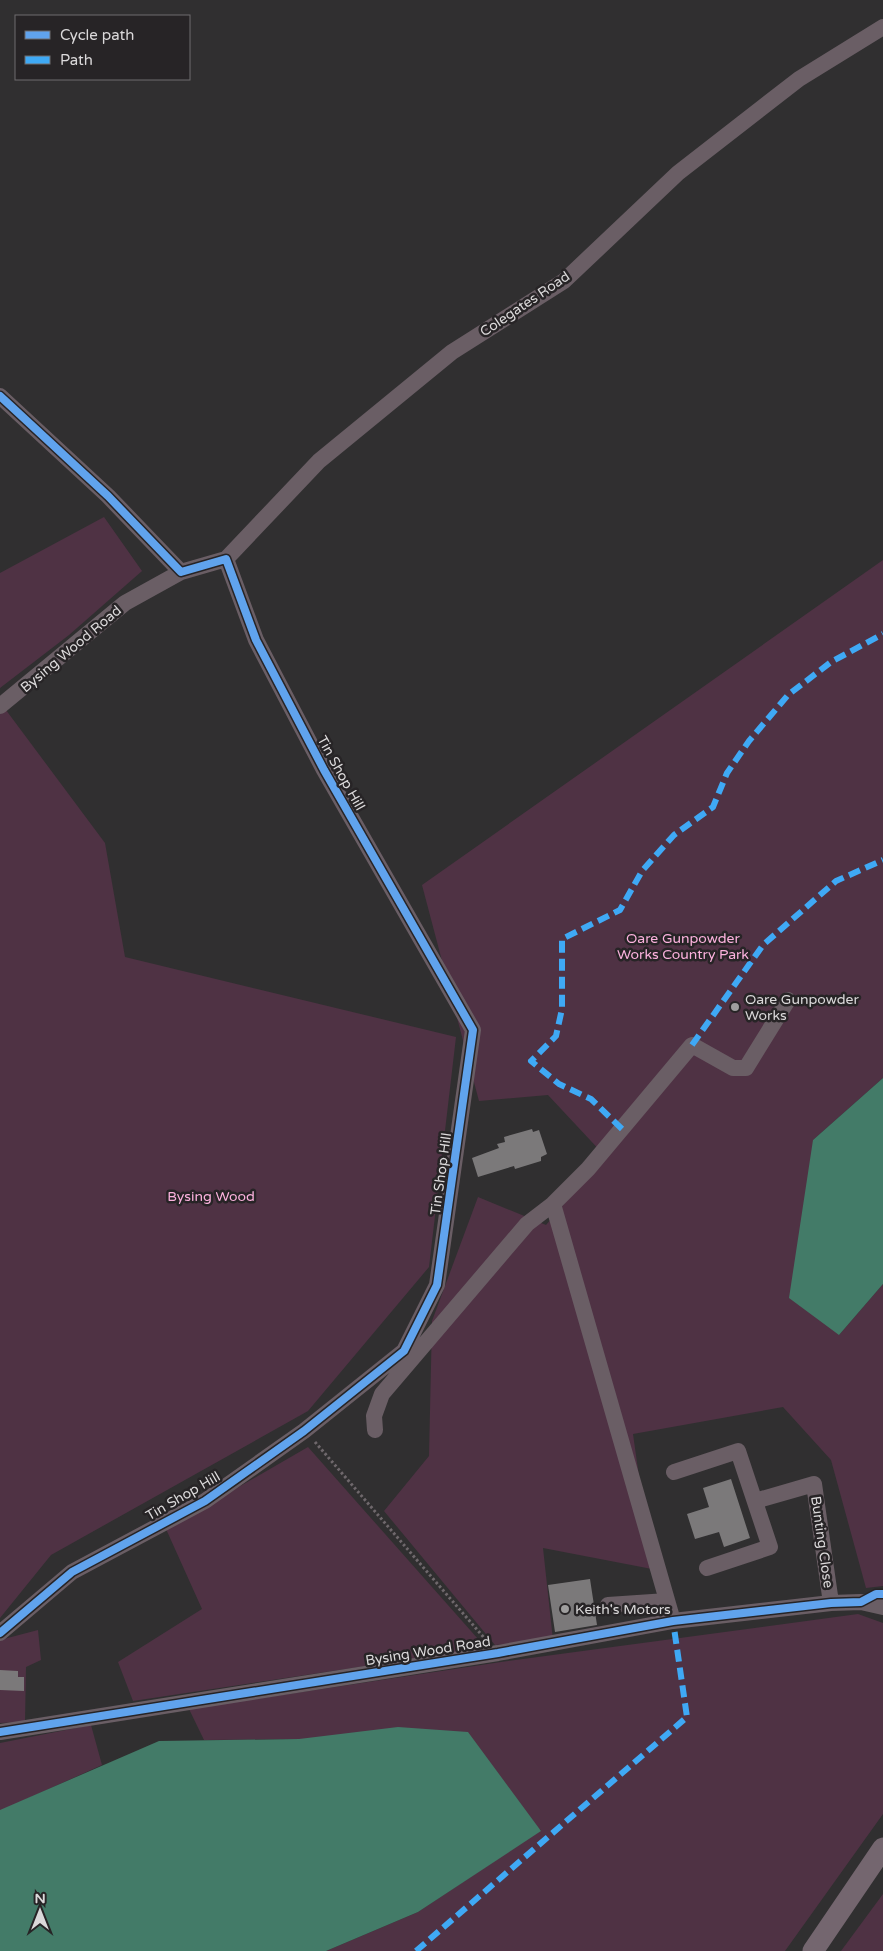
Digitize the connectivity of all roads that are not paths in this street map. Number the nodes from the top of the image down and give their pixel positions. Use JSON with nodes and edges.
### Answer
{"nodes":[{"id":1,"x":883,"y":27,"type":"edge"},
{"id":2,"x":0,"y":396,"type":"edge"},
{"id":3,"x":226,"y":559,"type":"junction"},
{"id":4,"x":181,"y":572,"type":"junction"},
{"id":5,"x":0,"y":706,"type":"edge"},
{"id":6,"x":788,"y":1000,"type":"dead end"},
{"id":7,"x":553,"y":1204,"type":"junction"},
{"id":8,"x":375,"y":1430,"type":"dead end"},
{"id":9,"x":674,"y":1472,"type":"dead end"},
{"id":10,"x":755,"y":1501,"type":"junction"},
{"id":11,"x":707,"y":1568,"type":"dead end"},
{"id":12,"x":667,"y":1601,"type":"junction"},
{"id":13,"x":831,"y":1603,"type":"junction"},
{"id":14,"x":608,"y":1605,"type":"dead end"},
{"id":15,"x":883,"y":1607,"type":"edge"},
{"id":16,"x":672,"y":1621,"type":"junction"},
{"id":17,"x":0,"y":1633,"type":"edge"},
{"id":18,"x":0,"y":1732,"type":"edge"},
{"id":19,"x":883,"y":1848,"type":"edge"},
{"id":20,"x":813,"y":1951,"type":"edge"}],
"edges":[{"from":1,"to":3,"type":"street","name":"Colegates Road"},
{"from":2,"to":4,"type":"street"},
{"from":3,"to":4,"type":"street","name":"Bysing Wood Road"},
{"from":3,"to":17,"type":"street","name":"Tin Shop Hill"},
{"from":4,"to":5,"type":"street","name":"Bysing Wood Road"},
{"from":6,"to":7,"type":"street"},
{"from":7,"to":8,"type":"street"},
{"from":7,"to":12,"type":"street"},
{"from":9,"to":10,"type":"street"},
{"from":10,"to":11,"type":"street"},
{"from":10,"to":13,"type":"street","name":"Bunting Close"},
{"from":12,"to":14,"type":"street"},
{"from":12,"to":16,"type":"street"},
{"from":13,"to":15,"type":"street","name":"Bysing Wood Road"},
{"from":13,"to":16,"type":"street","name":"Bysing Wood Road"},
{"from":16,"to":18,"type":"street","name":"Bysing Wood Road"},
{"from":19,"to":20,"type":"main road"}]}
